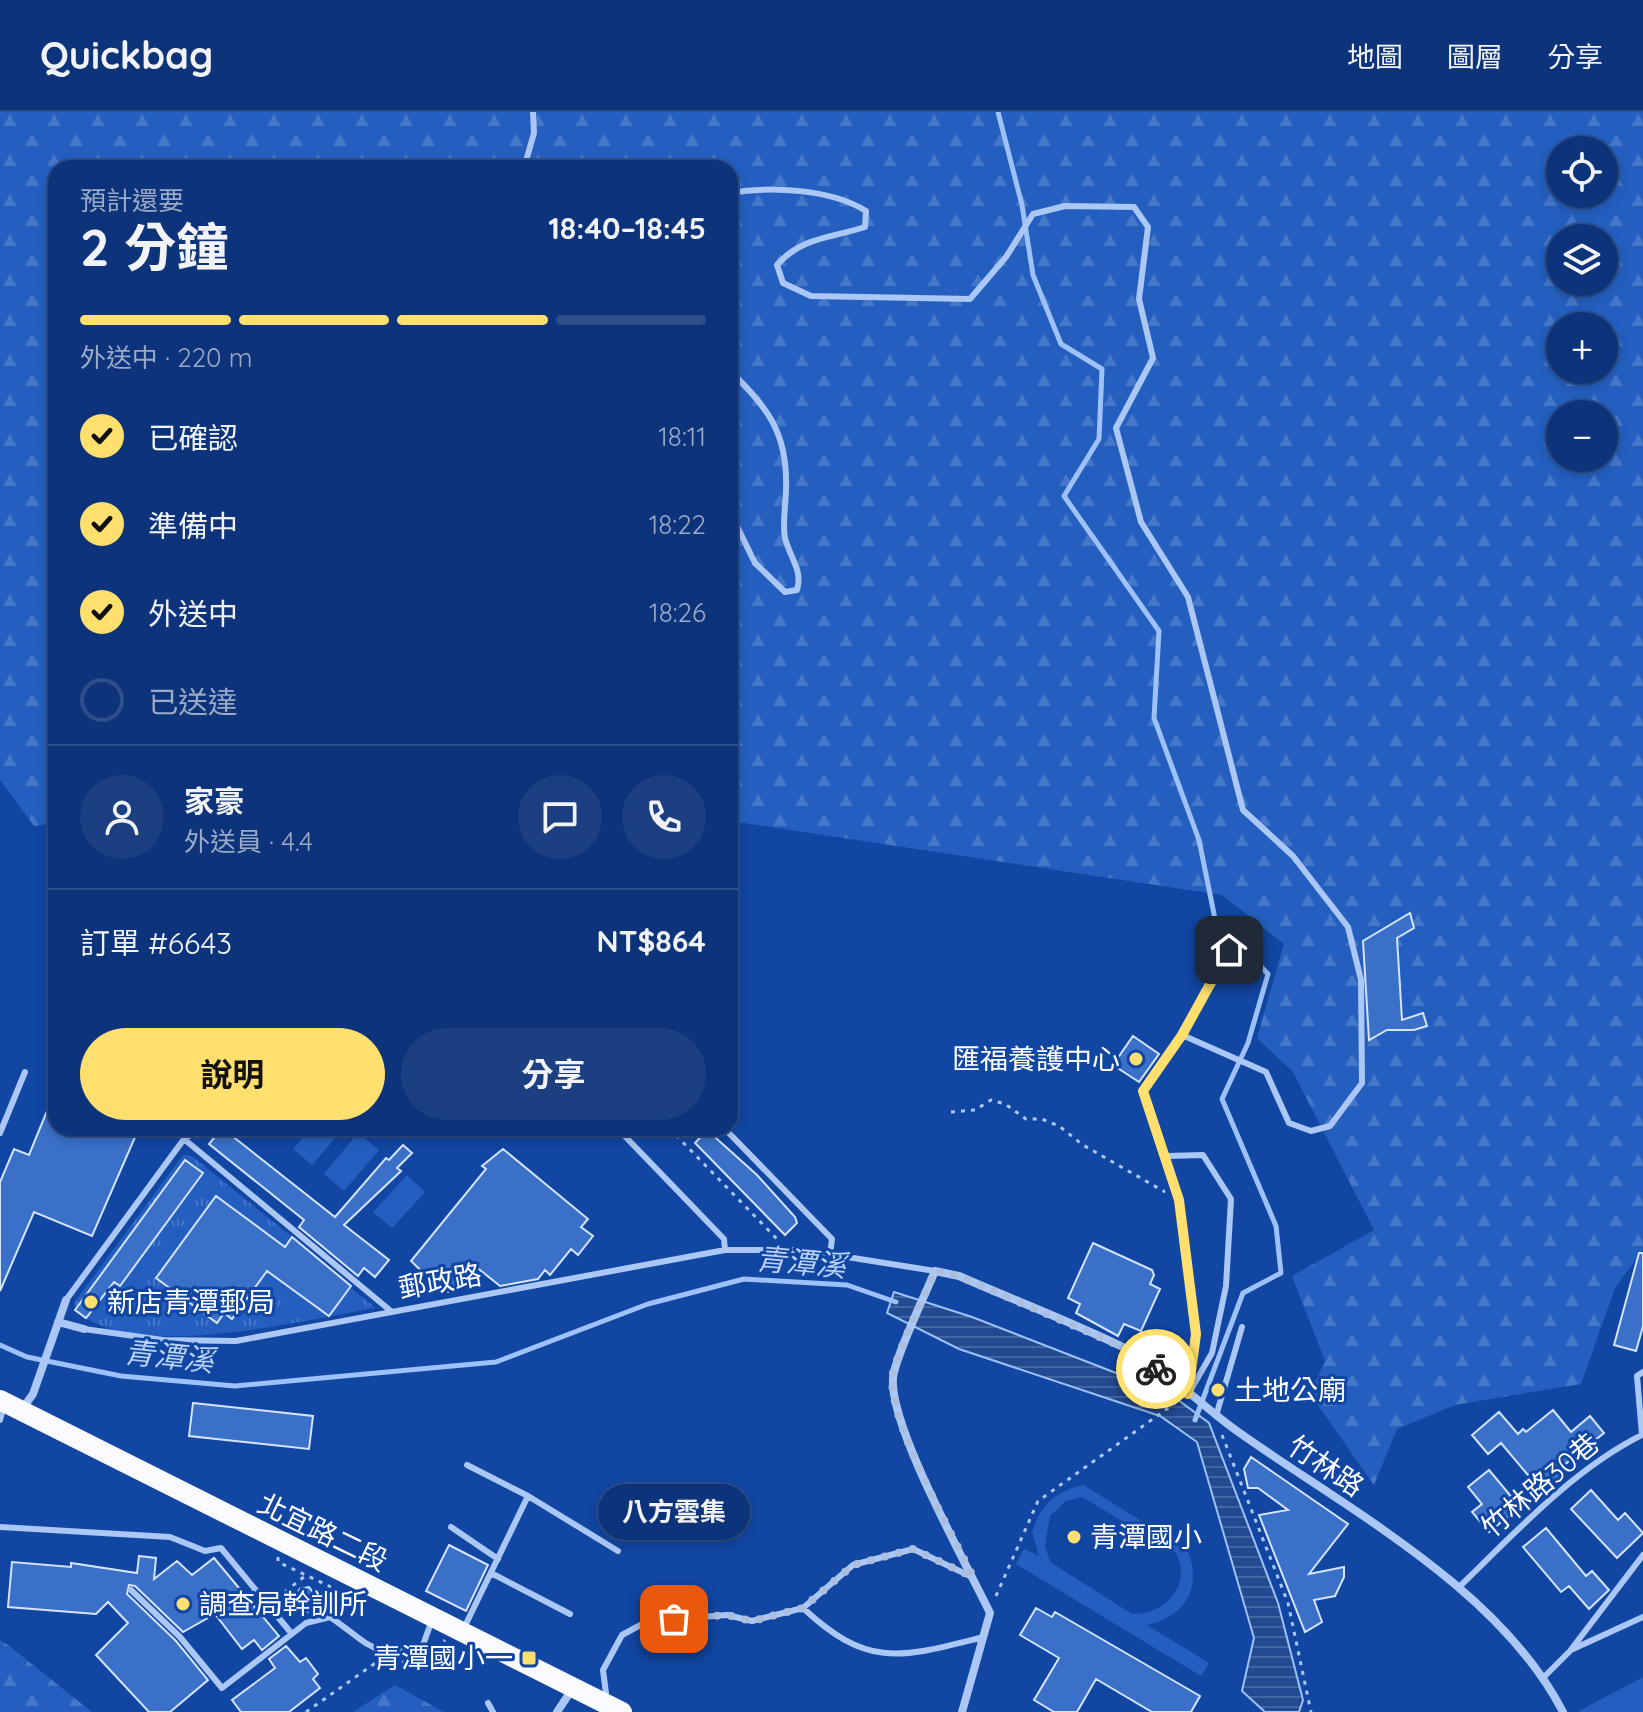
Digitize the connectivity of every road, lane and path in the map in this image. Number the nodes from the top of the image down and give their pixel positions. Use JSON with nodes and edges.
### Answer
{"nodes":[{"id":1,"x":533,"y":112,"type":"edge"},
{"id":2,"x":526,"y":160,"type":"edge"},
{"id":3,"x":738,"y":191,"type":"edge"},
{"id":4,"x":738,"y":379,"type":"edge"},
{"id":5,"x":738,"y":528,"type":"edge"},
{"id":6,"x":1229,"y":950,"type":"dead end"},
{"id":7,"x":1182,"y":1035,"type":"junction"},
{"id":8,"x":25,"y":1072,"type":"dead end"},
{"id":9,"x":951,"y":1112,"type":"dead end"},
{"id":10,"x":0,"y":1133,"type":"edge"},
{"id":11,"x":189,"y":1136,"type":"edge"},
{"id":12,"x":625,"y":1136,"type":"edge"},
{"id":13,"x":677,"y":1136,"type":"edge"},
{"id":14,"x":732,"y":1136,"type":"edge"},
{"id":15,"x":184,"y":1139,"type":"junction"},
{"id":16,"x":1166,"y":1156,"type":"junction"},
{"id":17,"x":1179,"y":1200,"type":"junction"},
{"id":18,"x":725,"y":1250,"type":"junction"},
{"id":19,"x":782,"y":1250,"type":"junction"},
{"id":20,"x":830,"y":1254,"type":"junction"},
{"id":21,"x":935,"y":1271,"type":"junction"},
{"id":22,"x":66,"y":1300,"type":"joint"},
{"id":23,"x":392,"y":1312,"type":"junction"},
{"id":24,"x":58,"y":1322,"type":"junction"},
{"id":25,"x":1242,"y":1327,"type":"dead end"},
{"id":26,"x":84,"y":1329,"type":"joint"},
{"id":27,"x":1643,"y":1372,"type":"edge"},
{"id":28,"x":1188,"y":1394,"type":"junction"},
{"id":29,"x":12,"y":1405,"type":"edge"},
{"id":30,"x":1216,"y":1416,"type":"junction"},
{"id":31,"x":467,"y":1465,"type":"dead end"},
{"id":32,"x":528,"y":1496,"type":"junction"},
{"id":33,"x":0,"y":1527,"type":"edge"},
{"id":34,"x":451,"y":1527,"type":"dead end"},
{"id":35,"x":618,"y":1551,"type":"dead end"},
{"id":36,"x":1643,"y":1555,"type":"edge"},
{"id":37,"x":498,"y":1559,"type":"junction"},
{"id":38,"x":491,"y":1573,"type":"junction"},
{"id":39,"x":305,"y":1576,"type":"dead end"},
{"id":40,"x":973,"y":1577,"type":"junction"},
{"id":41,"x":1458,"y":1588,"type":"junction"},
{"id":42,"x":998,"y":1589,"type":"dead end"},
{"id":43,"x":131,"y":1590,"type":"dead end"},
{"id":44,"x":268,"y":1605,"type":"junction"},
{"id":45,"x":803,"y":1608,"type":"junction"},
{"id":46,"x":570,"y":1614,"type":"dead end"},
{"id":47,"x":434,"y":1617,"type":"junction"},
{"id":48,"x":1643,"y":1617,"type":"edge"},
{"id":49,"x":462,"y":1632,"type":"junction"},
{"id":50,"x":292,"y":1634,"type":"junction"},
{"id":51,"x":984,"y":1637,"type":"junction"},
{"id":52,"x":1570,"y":1651,"type":"junction"},
{"id":53,"x":1545,"y":1676,"type":"junction"},
{"id":54,"x":573,"y":1687,"type":"junction"},
{"id":55,"x":488,"y":1703,"type":"dead end"},
{"id":56,"x":615,"y":1708,"type":"edge"},
{"id":57,"x":306,"y":1712,"type":"edge"},
{"id":58,"x":493,"y":1712,"type":"edge"},
{"id":59,"x":557,"y":1712,"type":"edge"},
{"id":60,"x":962,"y":1712,"type":"edge"},
{"id":61,"x":1311,"y":1712,"type":"edge"},
{"id":62,"x":1563,"y":1712,"type":"edge"}],
"edges":[{"from":1,"to":2,"type":"lane"},
{"from":3,"to":7,"type":"lane"},
{"from":4,"to":5,"type":"lane"},
{"from":6,"to":7,"type":"lane"},
{"from":7,"to":16,"type":"street"},
{"from":8,"to":10,"type":"lane"},
{"from":9,"to":17,"type":"path"},
{"from":11,"to":15,"type":"lane"},
{"from":12,"to":18,"type":"lane"},
{"from":13,"to":19,"type":"path"},
{"from":14,"to":20,"type":"lane"},
{"from":15,"to":22,"type":"lane"},
{"from":15,"to":23,"type":"lane"},
{"from":16,"to":17,"type":"street"},
{"from":16,"to":28,"type":"lane"},
{"from":17,"to":28,"type":"street"},
{"from":18,"to":19,"type":"lane","name":"郵政路"},
{"from":18,"to":23,"type":"lane","name":"郵政路"},
{"from":19,"to":20,"type":"lane","name":"郵政路"},
{"from":20,"to":21,"type":"lane","name":"郵政路"},
{"from":21,"to":28,"type":"street","name":"郵政路"},
{"from":21,"to":40,"type":"street"},
{"from":22,"to":24,"type":"street"},
{"from":23,"to":26,"type":"lane","name":"郵政路"},
{"from":24,"to":26,"type":"street","name":"郵政路"},
{"from":24,"to":29,"type":"street"},
{"from":25,"to":30,"type":"lane"},
{"from":27,"to":41,"type":"lane","name":"竹林路30巷"},
{"from":28,"to":30,"type":"street","name":"竹林路"},
{"from":28,"to":42,"type":"path"},
{"from":29,"to":47,"type":"main road","name":"北宜路二段"},
{"from":30,"to":41,"type":"street","name":"竹林路"},
{"from":30,"to":61,"type":"path"},
{"from":31,"to":32,"type":"lane"},
{"from":32,"to":35,"type":"lane"},
{"from":32,"to":37,"type":"lane"},
{"from":33,"to":44,"type":"lane"},
{"from":34,"to":37,"type":"lane"},
{"from":36,"to":52,"type":"lane"},
{"from":37,"to":38,"type":"lane"},
{"from":38,"to":46,"type":"lane"},
{"from":38,"to":49,"type":"lane"},
{"from":39,"to":44,"type":"path"},
{"from":40,"to":45,"type":"lane"},
{"from":40,"to":51,"type":"street"},
{"from":41,"to":53,"type":"street","name":"竹林路"},
{"from":43,"to":50,"type":"lane"},
{"from":44,"to":50,"type":"lane"},
{"from":45,"to":51,"type":"lane"},
{"from":45,"to":56,"type":"lane"},
{"from":47,"to":49,"type":"main road","name":"北宜路二段"},
{"from":47,"to":50,"type":"lane"},
{"from":48,"to":52,"type":"lane"},
{"from":49,"to":54,"type":"main road","name":"北宜路二段"},
{"from":49,"to":57,"type":"path"},
{"from":51,"to":60,"type":"street"},
{"from":52,"to":53,"type":"lane"},
{"from":53,"to":62,"type":"street","name":"竹林路"},
{"from":54,"to":56,"type":"main road","name":"北宜路二段"},
{"from":54,"to":59,"type":"street"},
{"from":55,"to":58,"type":"lane"}]}
